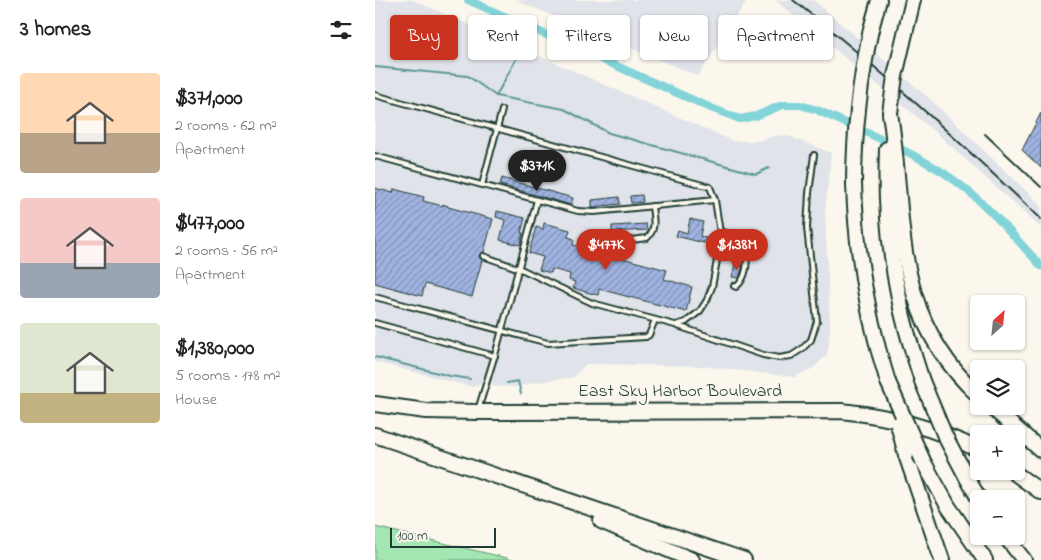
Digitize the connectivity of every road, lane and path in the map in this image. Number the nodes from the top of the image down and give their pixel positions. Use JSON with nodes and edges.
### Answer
{"nodes":[{"id":1,"x":879,"y":0,"type":"edge"},
{"id":2,"x":913,"y":0,"type":"edge"},
{"id":3,"x":375,"y":95,"type":"edge"},
{"id":4,"x":501,"y":110,"type":"dead end"},
{"id":5,"x":497,"y":128,"type":"junction"},
{"id":6,"x":814,"y":155,"type":"dead end"},
{"id":7,"x":375,"y":156,"type":"edge"},
{"id":8,"x":482,"y":185,"type":"junction"},
{"id":9,"x":892,"y":186,"type":"junction"},
{"id":10,"x":537,"y":200,"type":"junction"},
{"id":11,"x":715,"y":200,"type":"junction"},
{"id":12,"x":652,"y":206,"type":"junction"},
{"id":13,"x":721,"y":232,"type":"junction"},
{"id":14,"x":601,"y":244,"type":"dead end"},
{"id":15,"x":483,"y":256,"type":"dead end"},
{"id":16,"x":519,"y":269,"type":"junction"},
{"id":17,"x":734,"y":286,"type":"dead end"},
{"id":18,"x":375,"y":297,"type":"edge"},
{"id":19,"x":655,"y":320,"type":"junction"},
{"id":20,"x":375,"y":323,"type":"edge"},
{"id":21,"x":675,"y":325,"type":"junction"},
{"id":22,"x":502,"y":332,"type":"junction"},
{"id":23,"x":495,"y":356,"type":"junction"},
{"id":24,"x":888,"y":382,"type":"junction"},
{"id":25,"x":970,"y":387,"type":"edge"},
{"id":26,"x":375,"y":398,"type":"edge"},
{"id":27,"x":375,"y":404,"type":"edge"},
{"id":28,"x":473,"y":412,"type":"junction"},
{"id":29,"x":1000,"y":415,"type":"edge"},
{"id":30,"x":375,"y":436,"type":"edge"},
{"id":31,"x":970,"y":446,"type":"edge"},
{"id":32,"x":1041,"y":450,"type":"edge"},
{"id":33,"x":1025,"y":473,"type":"edge"},
{"id":34,"x":1024,"y":480,"type":"edge"},
{"id":35,"x":1041,"y":483,"type":"edge"},
{"id":36,"x":974,"y":490,"type":"edge"},
{"id":37,"x":1041,"y":492,"type":"edge"},
{"id":38,"x":1012,"y":545,"type":"edge"},
{"id":39,"x":692,"y":560,"type":"edge"},
{"id":40,"x":744,"y":560,"type":"edge"},
{"id":41,"x":942,"y":560,"type":"edge"},
{"id":42,"x":985,"y":560,"type":"edge"},
{"id":43,"x":1024,"y":560,"type":"edge"}],
"edges":[{"from":1,"to":24,"type":"highway","bridge":true},
{"from":2,"to":9,"type":"highway","bridge":true},
{"from":3,"to":5,"type":"lane"},
{"from":4,"to":5,"type":"lane"},
{"from":5,"to":8,"type":"lane"},
{"from":5,"to":11,"type":"lane"},
{"from":6,"to":21,"type":"lane"},
{"from":7,"to":8,"type":"lane"},
{"from":8,"to":10,"type":"lane"},
{"from":9,"to":25,"type":"highway"},
{"from":9,"to":36,"type":"highway","bridge":true},
{"from":10,"to":12,"type":"lane"},
{"from":10,"to":16,"type":"lane"},
{"from":11,"to":12,"type":"lane"},
{"from":11,"to":13,"type":"lane"},
{"from":12,"to":14,"type":"lane"},
{"from":13,"to":17,"type":"lane"},
{"from":13,"to":21,"type":"lane"},
{"from":15,"to":16,"type":"lane"},
{"from":16,"to":19,"type":"lane"},
{"from":16,"to":22,"type":"lane"},
{"from":18,"to":22,"type":"lane"},
{"from":19,"to":21,"type":"lane"},
{"from":19,"to":22,"type":"lane"},
{"from":20,"to":23,"type":"lane"},
{"from":22,"to":23,"type":"lane"},
{"from":23,"to":28,"type":"lane"},
{"from":24,"to":41,"type":"highway","bridge":true},
{"from":24,"to":42,"type":"highway","bridge":true},
{"from":26,"to":28,"type":"highway"},
{"from":27,"to":28,"type":"highway","name":"East Sky Harbor Boulevard"},
{"from":28,"to":31,"type":"highway","name":"East Sky Harbor Boulevard"},
{"from":29,"to":32,"type":"highway"},
{"from":30,"to":39,"type":"highway"},
{"from":30,"to":40,"type":"highway"},
{"from":33,"to":35,"type":"highway"},
{"from":34,"to":37,"type":"highway"},
{"from":38,"to":43,"type":"highway"}]}
